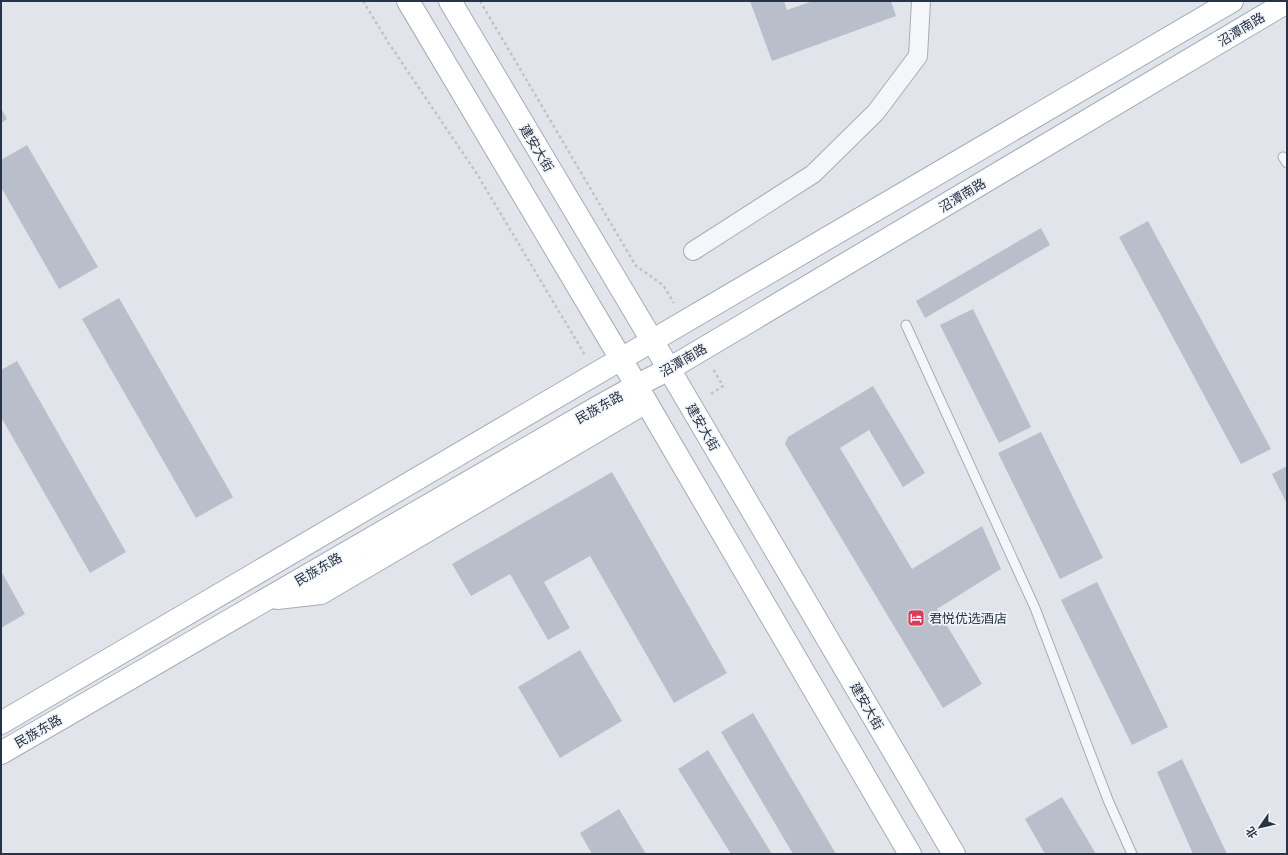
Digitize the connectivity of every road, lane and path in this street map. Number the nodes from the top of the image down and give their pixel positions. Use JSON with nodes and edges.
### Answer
{"nodes":[{"id":1,"x":363,"y":1,"type":"edge"},
{"id":2,"x":408,"y":1,"type":"edge"},
{"id":3,"x":450,"y":1,"type":"edge"},
{"id":4,"x":480,"y":1,"type":"edge"},
{"id":5,"x":921,"y":1,"type":"edge"},
{"id":6,"x":1232,"y":1,"type":"edge"},
{"id":7,"x":1287,"y":2,"type":"edge"},
{"id":8,"x":693,"y":252,"type":"dead end"},
{"id":9,"x":685,"y":323,"type":"junction"},
{"id":10,"x":906,"y":325,"type":"dead end"},
{"id":11,"x":653,"y":342,"type":"junction"},
{"id":12,"x":701,"y":350,"type":"junction"},
{"id":13,"x":621,"y":359,"type":"junction"},
{"id":14,"x":669,"y":369,"type":"junction"},
{"id":15,"x":596,"y":374,"type":"junction"},
{"id":16,"x":641,"y":394,"type":"junction"},
{"id":17,"x":714,"y":399,"type":"dead end"},
{"id":18,"x":1,"y":723,"type":"edge"},
{"id":19,"x":1,"y":753,"type":"edge"},
{"id":20,"x":910,"y":854,"type":"edge"},
{"id":21,"x":954,"y":854,"type":"edge"},
{"id":22,"x":1132,"y":854,"type":"edge"}],
"edges":[{"from":1,"to":15,"type":"path"},
{"from":2,"to":13,"type":"main road"},
{"from":3,"to":11,"type":"main road","name":"建安大街"},
{"from":4,"to":9,"type":"path"},
{"from":5,"to":8,"type":"street"},
{"from":6,"to":9,"type":"main road"},
{"from":7,"to":12,"type":"main road","name":"沼潭南路"},
{"from":9,"to":11,"type":"main road"},
{"from":10,"to":22,"type":"lane"},
{"from":11,"to":13,"type":"main road"},
{"from":11,"to":14,"type":"main road","name":"建安大街"},
{"from":12,"to":14,"type":"main road","name":"沼潭南路"},
{"from":12,"to":17,"type":"path"},
{"from":13,"to":15,"type":"main road","name":"民族东路"},
{"from":13,"to":16,"type":"main road"},
{"from":14,"to":16,"type":"main road","name":"沼潭南路"},
{"from":14,"to":21,"type":"main road","name":"建安大街"},
{"from":15,"to":18,"type":"main road","name":"民族东路"},
{"from":16,"to":19,"type":"main road","name":"民族东路"},
{"from":16,"to":20,"type":"main road"}]}
